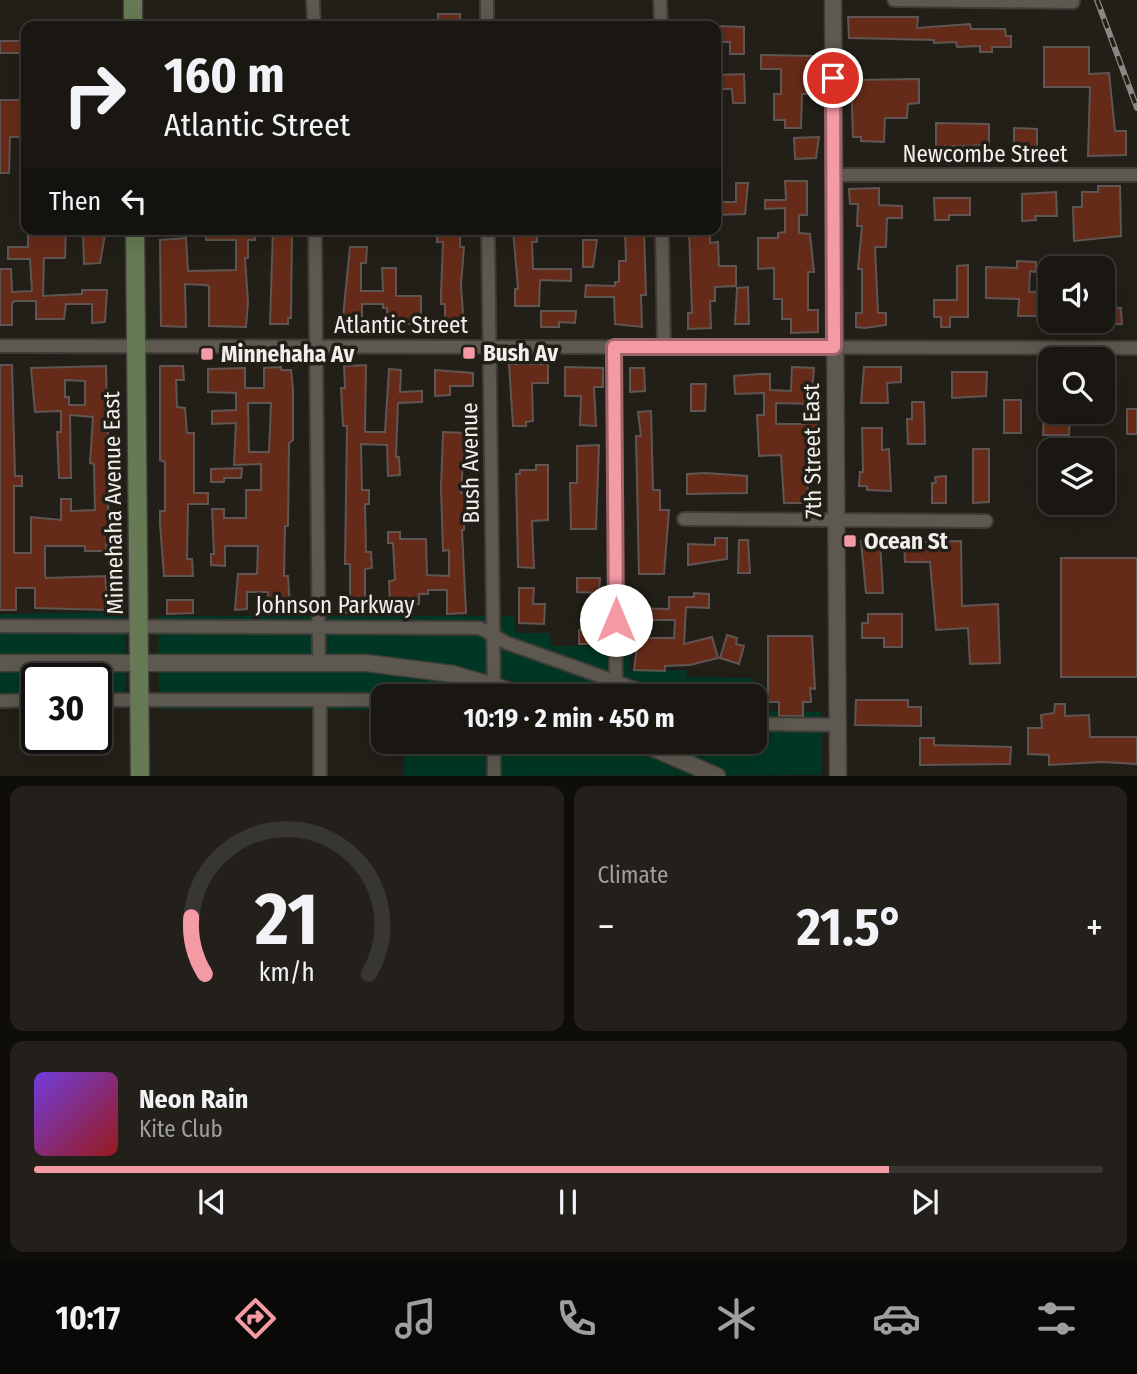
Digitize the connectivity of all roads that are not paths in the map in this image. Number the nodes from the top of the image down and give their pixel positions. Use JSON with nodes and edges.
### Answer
{"nodes":[{"id":1,"x":132,"y":0,"type":"edge"},
{"id":2,"x":313,"y":0,"type":"edge"},
{"id":3,"x":487,"y":0,"type":"edge"},
{"id":4,"x":660,"y":0,"type":"edge"},
{"id":5,"x":832,"y":0,"type":"edge"},
{"id":6,"x":894,"y":0,"type":"edge"},
{"id":7,"x":1073,"y":2,"type":"dead end"},
{"id":8,"x":133,"y":21,"type":"edge"},
{"id":9,"x":314,"y":21,"type":"edge"},
{"id":10,"x":487,"y":21,"type":"edge"},
{"id":11,"x":661,"y":21,"type":"edge"},
{"id":12,"x":1137,"y":174,"type":"edge"},
{"id":13,"x":834,"y":175,"type":"junction"},
{"id":14,"x":135,"y":235,"type":"edge"},
{"id":15,"x":315,"y":235,"type":"edge"},
{"id":16,"x":488,"y":235,"type":"edge"},
{"id":17,"x":662,"y":235,"type":"edge"},
{"id":18,"x":0,"y":346,"type":"edge"},
{"id":19,"x":136,"y":346,"type":"junction"},
{"id":20,"x":316,"y":346,"type":"junction"},
{"id":21,"x":489,"y":346,"type":"junction"},
{"id":22,"x":614,"y":347,"type":"junction"},
{"id":23,"x":663,"y":347,"type":"junction"},
{"id":24,"x":834,"y":347,"type":"junction"},
{"id":25,"x":1137,"y":348,"type":"edge"},
{"id":26,"x":684,"y":519,"type":"dead end"},
{"id":27,"x":835,"y":520,"type":"junction"},
{"id":28,"x":986,"y":521,"type":"dead end"},
{"id":29,"x":139,"y":625,"type":"junction"},
{"id":30,"x":0,"y":626,"type":"edge"},
{"id":31,"x":319,"y":627,"type":"junction"},
{"id":32,"x":494,"y":635,"type":"junction"},
{"id":33,"x":139,"y":661,"type":"junction"},
{"id":34,"x":319,"y":662,"type":"junction"},
{"id":35,"x":0,"y":663,"type":"edge"},
{"id":36,"x":616,"y":683,"type":"junction"},
{"id":37,"x":470,"y":684,"type":"edge"},
{"id":38,"x":494,"y":684,"type":"edge"},
{"id":39,"x":619,"y":684,"type":"edge"},
{"id":40,"x":140,"y":699,"type":"junction"},
{"id":41,"x":21,"y":700,"type":"edge"},
{"id":42,"x":112,"y":700,"type":"edge"},
{"id":43,"x":371,"y":700,"type":"edge"},
{"id":44,"x":0,"y":701,"type":"edge"},
{"id":45,"x":320,"y":701,"type":"junction"},
{"id":46,"x":767,"y":724,"type":"edge"},
{"id":47,"x":838,"y":725,"type":"junction"},
{"id":48,"x":494,"y":754,"type":"edge"},
{"id":49,"x":667,"y":754,"type":"edge"},
{"id":50,"x":140,"y":775,"type":"edge"},
{"id":51,"x":320,"y":775,"type":"edge"},
{"id":52,"x":494,"y":775,"type":"edge"},
{"id":53,"x":717,"y":775,"type":"edge"},
{"id":54,"x":838,"y":775,"type":"edge"}],
"edges":[{"from":1,"to":8,"type":"main road"},
{"from":2,"to":9,"type":"street"},
{"from":3,"to":10,"type":"street"},
{"from":4,"to":11,"type":"street"},
{"from":5,"to":13,"type":"street","name":"7th Street East"},
{"from":6,"to":7,"type":"street"},
{"from":12,"to":13,"type":"street","name":"Newcombe Street"},
{"from":13,"to":24,"type":"street","name":"7th Street East"},
{"from":14,"to":19,"type":"main road","name":"Minnehaha Avenue East"},
{"from":15,"to":20,"type":"street"},
{"from":16,"to":21,"type":"street","name":"Bush Avenue"},
{"from":17,"to":23,"type":"street"},
{"from":18,"to":19,"type":"street","name":"Atlantic Street"},
{"from":19,"to":20,"type":"street","name":"Atlantic Street"},
{"from":19,"to":29,"type":"main road","name":"Minnehaha Avenue East"},
{"from":20,"to":21,"type":"street","name":"Atlantic Street"},
{"from":20,"to":31,"type":"street"},
{"from":21,"to":22,"type":"street","name":"Atlantic Street"},
{"from":21,"to":32,"type":"street","name":"Bush Avenue"},
{"from":22,"to":23,"type":"street","name":"Atlantic Street"},
{"from":22,"to":36,"type":"street"},
{"from":23,"to":24,"type":"street","name":"Atlantic Street"},
{"from":24,"to":25,"type":"street","name":"Atlantic Street"},
{"from":24,"to":27,"type":"street","name":"7th Street East"},
{"from":26,"to":27,"type":"street"},
{"from":27,"to":28,"type":"street"},
{"from":27,"to":47,"type":"street","name":"7th Street East"},
{"from":29,"to":30,"type":"street","name":"Johnson Parkway"},
{"from":29,"to":31,"type":"street","name":"Johnson Parkway"},
{"from":29,"to":33,"type":"main road","name":"Minnehaha Avenue East"},
{"from":31,"to":32,"type":"street","name":"Johnson Parkway"},
{"from":31,"to":34,"type":"street"},
{"from":32,"to":36,"type":"street","name":"Johnson Parkway"},
{"from":32,"to":38,"type":"street","name":"Bush Avenue"},
{"from":33,"to":34,"type":"street"},
{"from":33,"to":35,"type":"street"},
{"from":33,"to":40,"type":"main road","name":"Minnehaha Avenue East"},
{"from":34,"to":37,"type":"street"},
{"from":36,"to":39,"type":"street","name":"Johnson Parkway"},
{"from":40,"to":42,"type":"street"},
{"from":40,"to":45,"type":"street"},
{"from":40,"to":50,"type":"main road","name":"Minnehaha Avenue East"},
{"from":41,"to":44,"type":"street"},
{"from":43,"to":45,"type":"street"},
{"from":45,"to":51,"type":"street"},
{"from":46,"to":47,"type":"street"},
{"from":47,"to":54,"type":"street","name":"7th Street East"},
{"from":48,"to":52,"type":"street"},
{"from":49,"to":53,"type":"street"}]}
